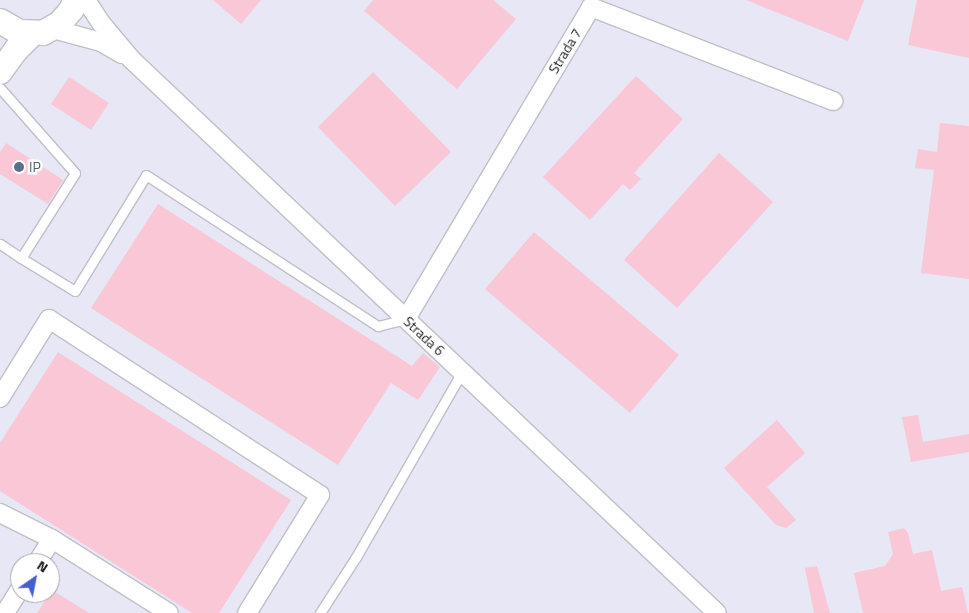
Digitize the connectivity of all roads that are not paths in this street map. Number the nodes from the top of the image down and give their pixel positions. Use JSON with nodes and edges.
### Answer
{"nodes":[{"id":1,"x":75,"y":0,"type":"edge"},
{"id":2,"x":86,"y":0,"type":"edge"},
{"id":3,"x":0,"y":21,"type":"edge"},
{"id":4,"x":42,"y":31,"type":"junction"},
{"id":5,"x":131,"y":59,"type":"junction"},
{"id":6,"x":0,"y":72,"type":"edge"},
{"id":7,"x":0,"y":88,"type":"edge"},
{"id":8,"x":833,"y":101,"type":"dead end"},
{"id":9,"x":0,"y":244,"type":"edge"},
{"id":10,"x":22,"y":258,"type":"junction"},
{"id":11,"x":406,"y":319,"type":"junction"},
{"id":12,"x":462,"y":372,"type":"junction"},
{"id":13,"x":0,"y":398,"type":"edge"},
{"id":14,"x":0,"y":513,"type":"edge"},
{"id":15,"x":52,"y":539,"type":"junction"},
{"id":16,"x":43,"y":553,"type":"edge"},
{"id":17,"x":169,"y":613,"type":"edge"},
{"id":18,"x":247,"y":613,"type":"edge"},
{"id":19,"x":320,"y":613,"type":"edge"},
{"id":20,"x":717,"y":613,"type":"edge"}],
"edges":[{"from":1,"to":4,"type":"street"},
{"from":2,"to":5,"type":"street","name":"Strada 6"},
{"from":3,"to":4,"type":"street"},
{"from":4,"to":5,"type":"street","name":"Strada 6"},
{"from":4,"to":6,"type":"street"},
{"from":5,"to":11,"type":"street","name":"Strada 6"},
{"from":7,"to":10,"type":"lane"},
{"from":8,"to":11,"type":"street","name":"Strada 7"},
{"from":9,"to":10,"type":"lane"},
{"from":10,"to":11,"type":"lane"},
{"from":11,"to":12,"type":"street","name":"Strada 6"},
{"from":12,"to":19,"type":"lane"},
{"from":12,"to":20,"type":"street","name":"Strada 6"},
{"from":13,"to":18,"type":"street"},
{"from":14,"to":15,"type":"street"},
{"from":15,"to":16,"type":"street"},
{"from":15,"to":17,"type":"street"}]}
